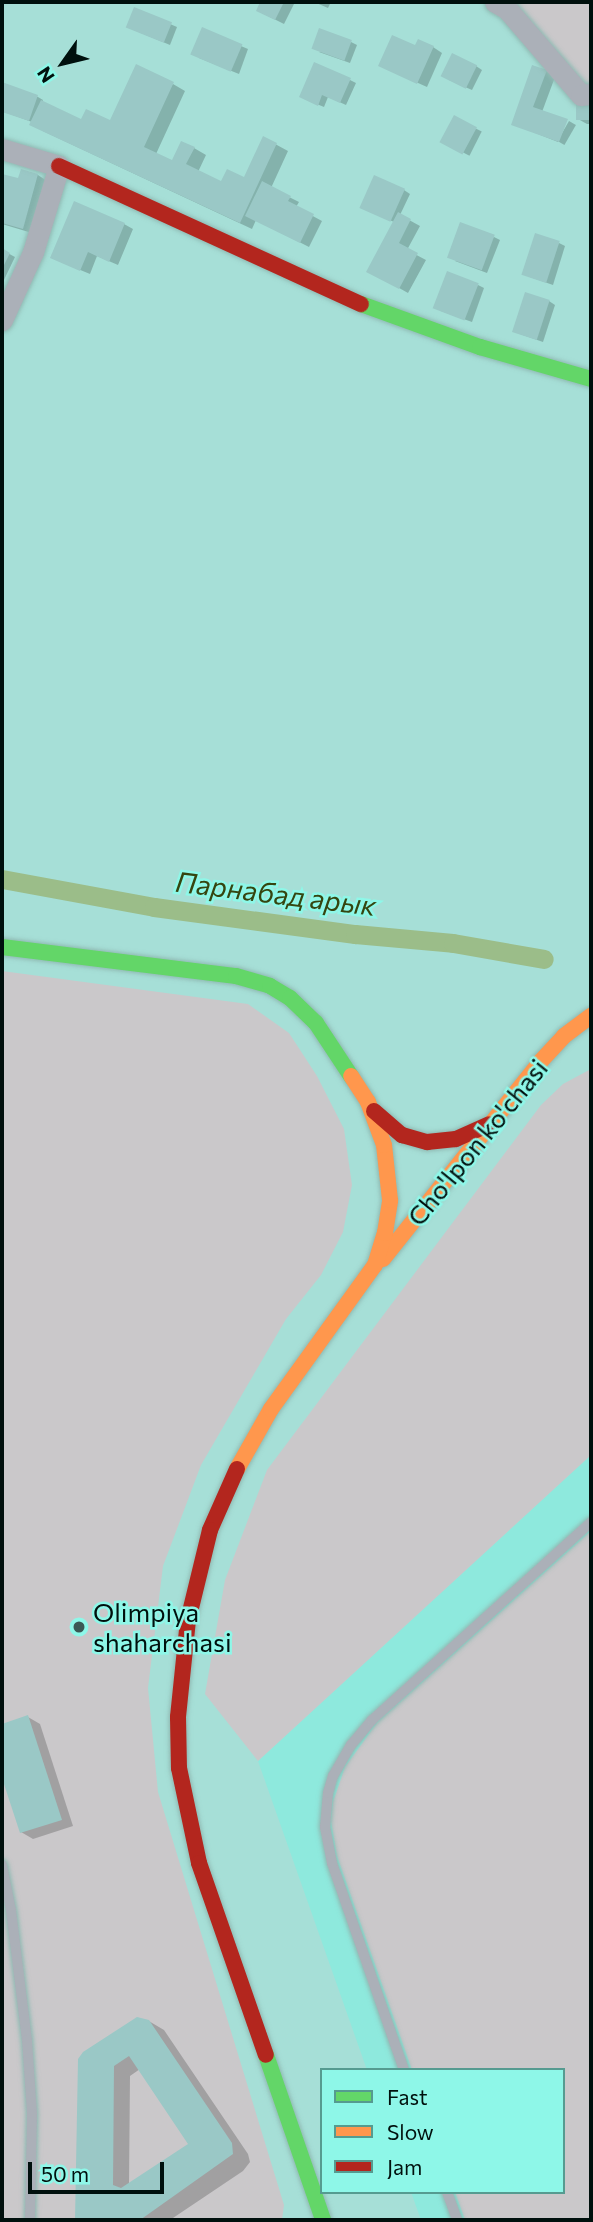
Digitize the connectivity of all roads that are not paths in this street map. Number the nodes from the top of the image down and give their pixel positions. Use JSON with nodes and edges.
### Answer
{"nodes":[{"id":1,"x":495,"y":2,"type":"edge"},
{"id":2,"x":591,"y":94,"type":"edge"},
{"id":3,"x":2,"y":149,"type":"edge"},
{"id":4,"x":59,"y":166,"type":"junction"},
{"id":5,"x":2,"y":320,"type":"edge"},
{"id":6,"x":591,"y":379,"type":"edge"},
{"id":7,"x":2,"y":947,"type":"edge"},
{"id":8,"x":591,"y":1016,"type":"edge"},
{"id":9,"x":368,"y":1102,"type":"junction"},
{"id":10,"x":495,"y":1119,"type":"junction"},
{"id":11,"x":370,"y":1275,"type":"junction"},
{"id":12,"x":591,"y":1522,"type":"edge"},
{"id":13,"x":2,"y":1866,"type":"edge"},
{"id":14,"x":403,"y":2068,"type":"edge"},
{"id":15,"x":448,"y":2194,"type":"edge"},
{"id":16,"x":30,"y":2220,"type":"edge"},
{"id":17,"x":323,"y":2220,"type":"edge"},
{"id":18,"x":457,"y":2220,"type":"edge"}],
"edges":[{"from":1,"to":2,"type":"street"},
{"from":3,"to":4,"type":"street"},
{"from":4,"to":5,"type":"street"},
{"from":4,"to":6,"type":"main road"},
{"from":7,"to":9,"type":"main road"},
{"from":8,"to":10,"type":"main road","name":"Cho'lpon ko'chasi"},
{"from":9,"to":10,"type":"main road"},
{"from":9,"to":11,"type":"main road"},
{"from":10,"to":11,"type":"main road","name":"Cho'lpon ko'chasi"},
{"from":11,"to":17,"type":"main road","name":"Cho'lpon ko'chasi"},
{"from":12,"to":14,"type":"lane"},
{"from":13,"to":16,"type":"lane"},
{"from":15,"to":18,"type":"lane"}]}
